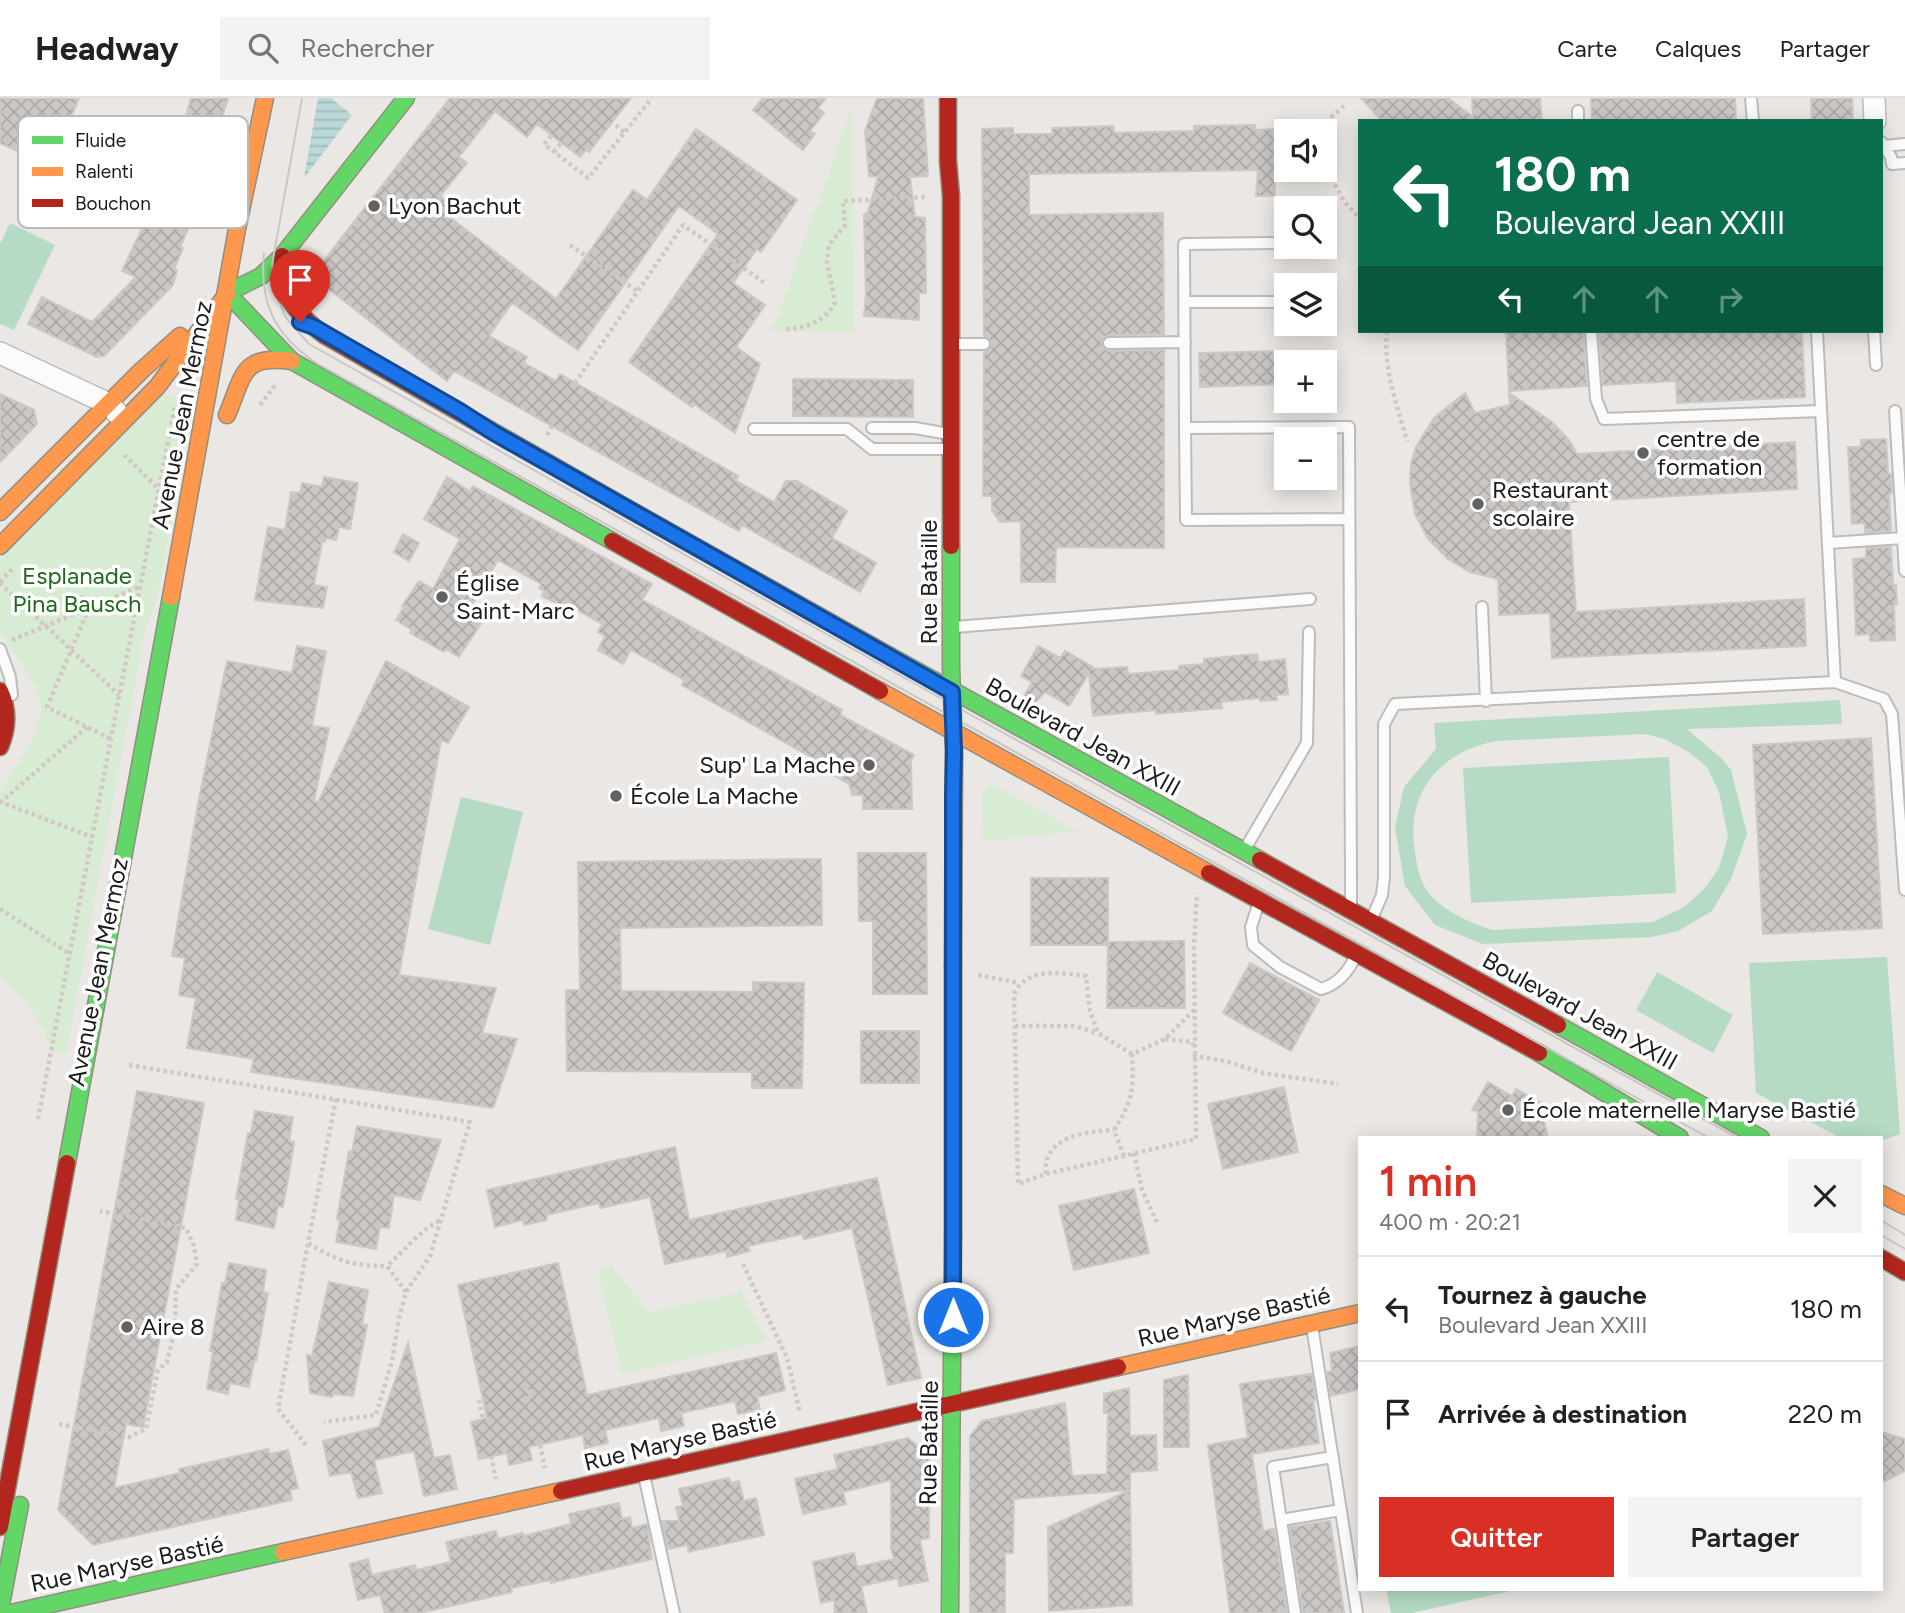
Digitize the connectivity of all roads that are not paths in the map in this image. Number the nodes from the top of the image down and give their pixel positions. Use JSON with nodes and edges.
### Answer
{"nodes":[{"id":1,"x":265,"y":98,"type":"edge"},
{"id":2,"x":406,"y":98,"type":"edge"},
{"id":3,"x":948,"y":98,"type":"edge"},
{"id":4,"x":1751,"y":98,"type":"edge"},
{"id":5,"x":1874,"y":98,"type":"edge"},
{"id":6,"x":1752,"y":119,"type":"edge"},
{"id":7,"x":1875,"y":119,"type":"edge"},
{"id":8,"x":1883,"y":144,"type":"edge"},
{"id":9,"x":1905,"y":144,"type":"edge"},
{"id":10,"x":1905,"y":163,"type":"edge"},
{"id":11,"x":248,"y":178,"type":"edge"},
{"id":12,"x":237,"y":228,"type":"edge"},
{"id":13,"x":1274,"y":243,"type":"edge"},
{"id":14,"x":282,"y":256,"type":"junction"},
{"id":15,"x":228,"y":293,"type":"junction"},
{"id":16,"x":1185,"y":302,"type":"junction"},
{"id":17,"x":1274,"y":302,"type":"edge"},
{"id":18,"x":257,"y":304,"type":"dead end"},
{"id":19,"x":277,"y":313,"type":"dead end"},
{"id":20,"x":314,"y":327,"type":"junction"},
{"id":21,"x":1591,"y":333,"type":"edge"},
{"id":22,"x":1817,"y":333,"type":"edge"},
{"id":23,"x":1874,"y":333,"type":"edge"},
{"id":24,"x":1185,"y":342,"type":"junction"},
{"id":25,"x":1110,"y":343,"type":"dead end"},
{"id":26,"x":951,"y":344,"type":"junction"},
{"id":27,"x":984,"y":344,"type":"dead end"},
{"id":28,"x":0,"y":353,"type":"edge"},
{"id":29,"x":292,"y":361,"type":"junction"},
{"id":30,"x":1876,"y":365,"type":"dead end"},
{"id":31,"x":1821,"y":411,"type":"junction"},
{"id":32,"x":1895,"y":411,"type":"dead end"},
{"id":33,"x":116,"y":412,"type":"junction"},
{"id":34,"x":872,"y":428,"type":"dead end"},
{"id":35,"x":1185,"y":428,"type":"junction"},
{"id":36,"x":754,"y":429,"type":"dead end"},
{"id":37,"x":952,"y":441,"type":"junction"},
{"id":38,"x":0,"y":512,"type":"edge"},
{"id":39,"x":1349,"y":519,"type":"junction"},
{"id":40,"x":1903,"y":538,"type":"junction"},
{"id":41,"x":1828,"y":543,"type":"junction"},
{"id":42,"x":0,"y":546,"type":"edge"},
{"id":43,"x":1905,"y":571,"type":"edge"},
{"id":44,"x":1310,"y":599,"type":"dead end"},
{"id":45,"x":1482,"y":607,"type":"dead end"},
{"id":46,"x":951,"y":628,"type":"junction"},
{"id":47,"x":1309,"y":632,"type":"dead end"},
{"id":48,"x":0,"y":649,"type":"edge"},
{"id":49,"x":1835,"y":682,"type":"junction"},
{"id":50,"x":0,"y":691,"type":"edge"},
{"id":51,"x":952,"y":692,"type":"junction"},
{"id":52,"x":1486,"y":701,"type":"junction"},
{"id":53,"x":8,"y":718,"type":"junction"},
{"id":54,"x":953,"y":733,"type":"junction"},
{"id":55,"x":0,"y":747,"type":"edge"},
{"id":56,"x":1244,"y":851,"type":"junction"},
{"id":57,"x":1905,"y":890,"type":"edge"},
{"id":58,"x":1260,"y":900,"type":"junction"},
{"id":59,"x":1351,"y":910,"type":"junction"},
{"id":60,"x":1370,"y":920,"type":"junction"},
{"id":61,"x":1357,"y":954,"type":"junction"},
{"id":62,"x":1676,"y":1136,"type":"edge"},
{"id":63,"x":1757,"y":1136,"type":"edge"},
{"id":64,"x":1905,"y":1192,"type":"edge"},
{"id":65,"x":1883,"y":1196,"type":"edge"},
{"id":66,"x":1905,"y":1206,"type":"edge"},
{"id":67,"x":1883,"y":1259,"type":"edge"},
{"id":68,"x":1905,"y":1272,"type":"edge"},
{"id":69,"x":1358,"y":1313,"type":"edge"},
{"id":70,"x":1312,"y":1324,"type":"junction"},
{"id":71,"x":953,"y":1403,"type":"junction"},
{"id":72,"x":32,"y":1443,"type":"dead end"},
{"id":73,"x":1333,"y":1457,"type":"junction"},
{"id":74,"x":643,"y":1472,"type":"junction"},
{"id":75,"x":1341,"y":1510,"type":"junction"},
{"id":76,"x":1281,"y":1520,"type":"junction"},
{"id":77,"x":0,"y":1527,"type":"edge"},
{"id":78,"x":0,"y":1610,"type":"edge"},
{"id":79,"x":11,"y":1613,"type":"edge"},
{"id":80,"x":674,"y":1613,"type":"edge"},
{"id":81,"x":950,"y":1613,"type":"edge"},
{"id":82,"x":1295,"y":1613,"type":"edge"},
{"id":83,"x":1357,"y":1613,"type":"edge"}],
"edges":[{"from":1,"to":11,"type":"main road"},
{"from":2,"to":14,"type":"main road"},
{"from":3,"to":26,"type":"main road","name":"Rue Bataille"},
{"from":4,"to":6,"type":"lane"},
{"from":5,"to":7,"type":"street"},
{"from":8,"to":9,"type":"lane"},
{"from":8,"to":10,"type":"lane"},
{"from":12,"to":15,"type":"main road"},
{"from":13,"to":16,"type":"lane"},
{"from":14,"to":15,"type":"main road"},
{"from":14,"to":20,"type":"main road","name":"Boulevard Jean XXIII"},
{"from":15,"to":18,"type":"main road"},
{"from":15,"to":29,"type":"main road"},
{"from":15,"to":29,"type":"main road","name":"Avenue Jean Mermoz"},
{"from":15,"to":33,"type":"main road"},
{"from":15,"to":33,"type":"main road"},
{"from":15,"to":77,"type":"main road","name":"Avenue Jean Mermoz"},
{"from":16,"to":17,"type":"lane"},
{"from":16,"to":24,"type":"lane"},
{"from":19,"to":20,"type":"main road","name":"Boulevard Jean XXIII"},
{"from":20,"to":51,"type":"main road","name":"Boulevard Jean XXIII"},
{"from":21,"to":31,"type":"lane"},
{"from":22,"to":31,"type":"lane"},
{"from":23,"to":30,"type":"lane"},
{"from":24,"to":25,"type":"lane"},
{"from":24,"to":35,"type":"lane"},
{"from":26,"to":27,"type":"lane"},
{"from":26,"to":37,"type":"main road","name":"Rue Bataille"},
{"from":28,"to":33,"type":"street"},
{"from":29,"to":54,"type":"main road"},
{"from":31,"to":41,"type":"lane"},
{"from":32,"to":40,"type":"lane"},
{"from":33,"to":38,"type":"main road"},
{"from":33,"to":42,"type":"main road"},
{"from":34,"to":37,"type":"lane"},
{"from":35,"to":39,"type":"lane"},
{"from":35,"to":39,"type":"lane"},
{"from":36,"to":37,"type":"lane"},
{"from":37,"to":46,"type":"main road","name":"Rue Bataille"},
{"from":39,"to":59,"type":"lane"},
{"from":40,"to":41,"type":"lane"},
{"from":40,"to":43,"type":"lane"},
{"from":41,"to":49,"type":"lane"},
{"from":44,"to":46,"type":"lane"},
{"from":45,"to":52,"type":"lane"},
{"from":46,"to":51,"type":"main road","name":"Rue Bataille"},
{"from":47,"to":56,"type":"lane"},
{"from":48,"to":53,"type":"lane"},
{"from":49,"to":52,"type":"lane"},
{"from":49,"to":57,"type":"lane"},
{"from":50,"to":53,"type":"main road"},
{"from":51,"to":54,"type":"main road","name":"Rue Bataille"},
{"from":51,"to":56,"type":"main road","name":"Boulevard Jean XXIII"},
{"from":52,"to":60,"type":"lane"},
{"from":53,"to":55,"type":"main road"},
{"from":54,"to":58,"type":"main road"},
{"from":54,"to":71,"type":"main road","name":"Rue Bataille"},
{"from":56,"to":59,"type":"main road","name":"Boulevard Jean XXIII"},
{"from":58,"to":61,"type":"main road"},
{"from":58,"to":61,"type":"lane"},
{"from":59,"to":60,"type":"main road","name":"Boulevard Jean XXIII"},
{"from":60,"to":63,"type":"main road","name":"Boulevard Jean XXIII"},
{"from":61,"to":62,"type":"main road"},
{"from":64,"to":65,"type":"main road"},
{"from":65,"to":66,"type":"main road"},
{"from":67,"to":68,"type":"main road"},
{"from":69,"to":70,"type":"main road","name":"Rue Maryse Bastié"},
{"from":70,"to":71,"type":"main road","name":"Rue Maryse Bastié"},
{"from":70,"to":73,"type":"lane"},
{"from":71,"to":74,"type":"main road","name":"Rue Maryse Bastié"},
{"from":71,"to":81,"type":"main road","name":"Rue Bataille"},
{"from":72,"to":78,"type":"main road"},
{"from":73,"to":75,"type":"lane"},
{"from":73,"to":76,"type":"lane"},
{"from":74,"to":79,"type":"main road","name":"Rue Maryse Bastié"},
{"from":74,"to":80,"type":"lane"},
{"from":75,"to":76,"type":"lane"},
{"from":75,"to":83,"type":"lane"},
{"from":76,"to":82,"type":"lane"}]}
